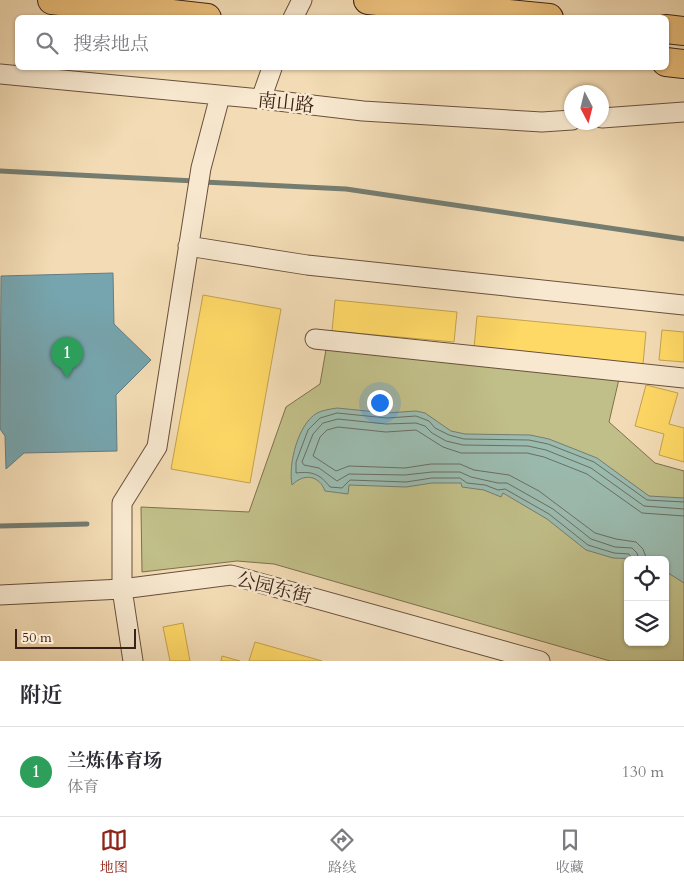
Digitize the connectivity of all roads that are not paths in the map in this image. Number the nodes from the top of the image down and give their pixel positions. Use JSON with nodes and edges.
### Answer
{"nodes":[{"id":1,"x":52,"y":0,"type":"edge"},
{"id":2,"x":302,"y":0,"type":"edge"},
{"id":3,"x":368,"y":0,"type":"edge"},
{"id":4,"x":181,"y":15,"type":"edge"},
{"id":5,"x":294,"y":15,"type":"edge"},
{"id":6,"x":519,"y":15,"type":"edge"},
{"id":7,"x":669,"y":29,"type":"edge"},
{"id":8,"x":684,"y":31,"type":"edge"},
{"id":9,"x":669,"y":62,"type":"edge"},
{"id":10,"x":684,"y":64,"type":"edge"},
{"id":11,"x":271,"y":70,"type":"edge"},
{"id":12,"x":0,"y":74,"type":"edge"},
{"id":13,"x":220,"y":96,"type":"junction"},
{"id":14,"x":261,"y":99,"type":"junction"},
{"id":15,"x":684,"y":112,"type":"edge"},
{"id":16,"x":609,"y":117,"type":"edge"},
{"id":17,"x":564,"y":121,"type":"edge"},
{"id":18,"x":188,"y":246,"type":"junction"},
{"id":19,"x":684,"y":305,"type":"edge"},
{"id":20,"x":315,"y":339,"type":"dead end"},
{"id":21,"x":684,"y":378,"type":"edge"},
{"id":22,"x":122,"y":589,"type":"junction"},
{"id":23,"x":0,"y":595,"type":"edge"},
{"id":24,"x":133,"y":661,"type":"edge"},
{"id":25,"x":540,"y":661,"type":"edge"}],
"edges":[{"from":1,"to":4,"type":"highway"},
{"from":2,"to":5,"type":"street"},
{"from":3,"to":6,"type":"highway"},
{"from":7,"to":8,"type":"highway"},
{"from":9,"to":10,"type":"highway"},
{"from":11,"to":14,"type":"street"},
{"from":12,"to":13,"type":"street","name":"南山路"},
{"from":13,"to":14,"type":"street","name":"南山路"},
{"from":13,"to":18,"type":"street"},
{"from":14,"to":17,"type":"street","name":"南山路"},
{"from":15,"to":16,"type":"street"},
{"from":18,"to":19,"type":"street"},
{"from":18,"to":22,"type":"street"},
{"from":20,"to":21,"type":"street"},
{"from":22,"to":23,"type":"street","name":"公园东街"},
{"from":22,"to":24,"type":"street"},
{"from":22,"to":25,"type":"street","name":"公园东街"}]}
